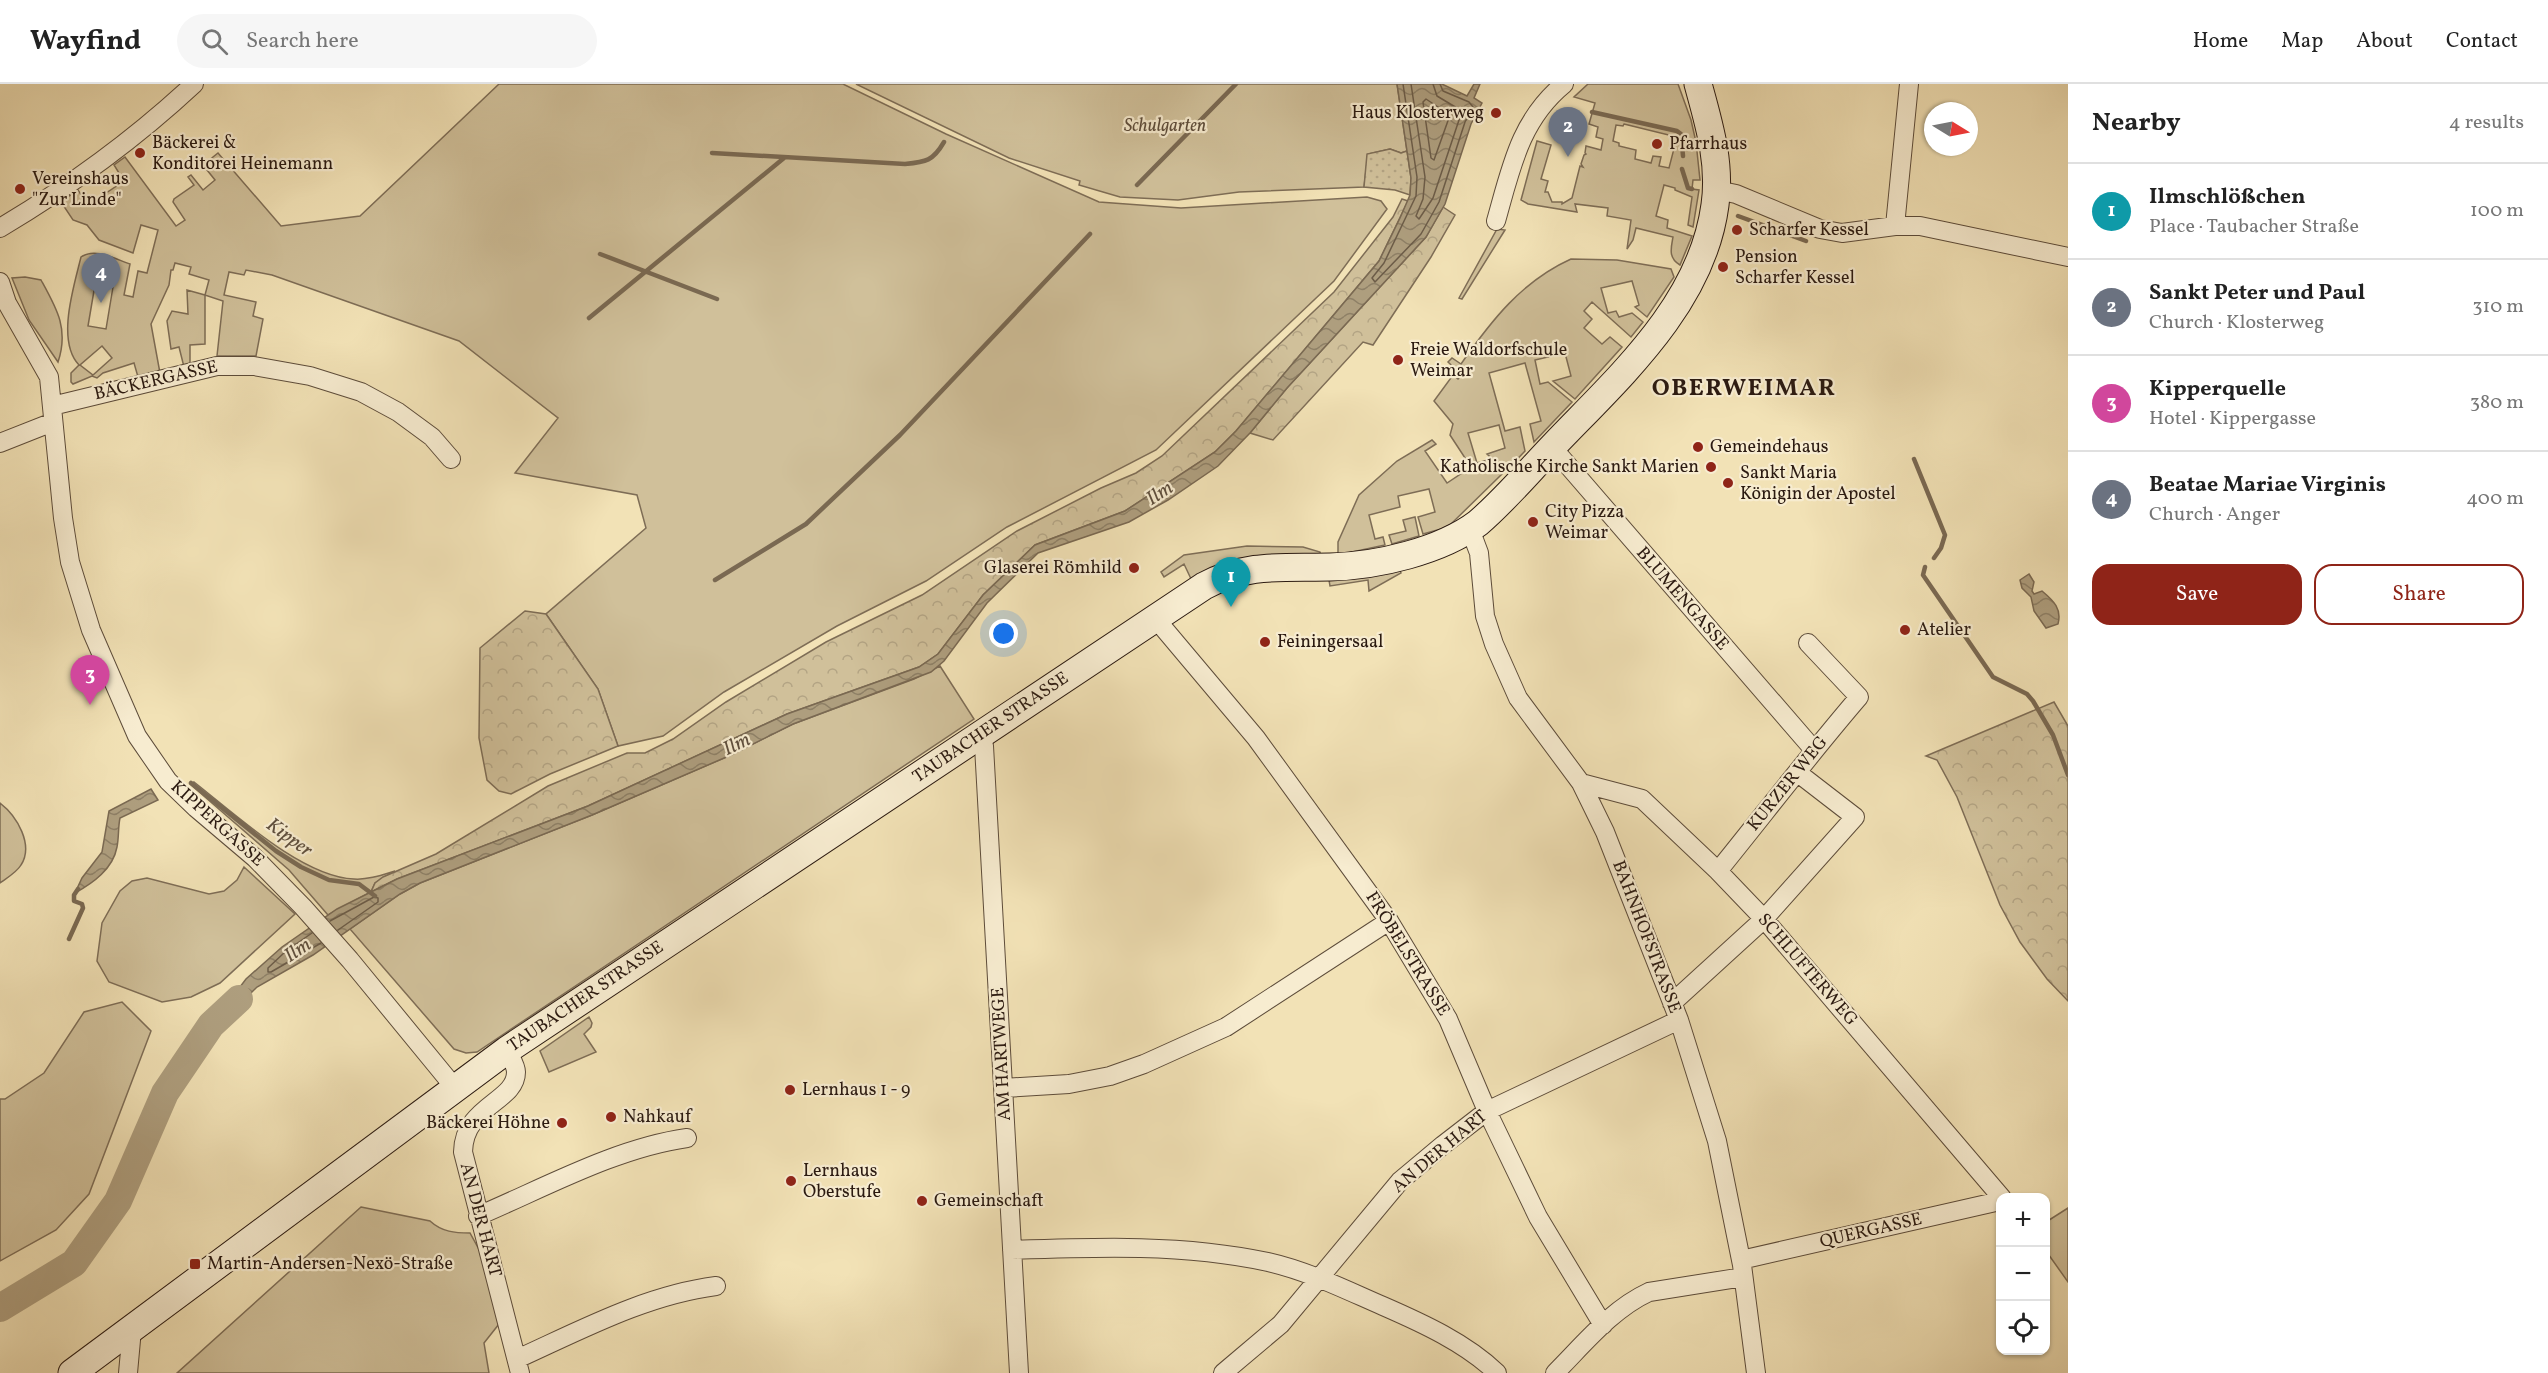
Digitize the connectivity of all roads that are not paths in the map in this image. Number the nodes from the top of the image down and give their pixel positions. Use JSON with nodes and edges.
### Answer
{"nodes":[{"id":1,"x":194,"y":84,"type":"edge"},
{"id":2,"x":1564,"y":84,"type":"edge"},
{"id":3,"x":1698,"y":84,"type":"edge"},
{"id":4,"x":1909,"y":84,"type":"edge"},
{"id":5,"x":1717,"y":190,"type":"junction"},
{"id":6,"x":1496,"y":220,"type":"dead end"},
{"id":7,"x":1895,"y":226,"type":"junction"},
{"id":8,"x":0,"y":228,"type":"edge"},
{"id":9,"x":2068,"y":257,"type":"edge"},
{"id":10,"x":0,"y":282,"type":"edge"},
{"id":11,"x":52,"y":414,"type":"junction"},
{"id":12,"x":0,"y":443,"type":"edge"},
{"id":13,"x":1552,"y":447,"type":"junction"},
{"id":14,"x":451,"y":459,"type":"dead end"},
{"id":15,"x":1470,"y":530,"type":"junction"},
{"id":16,"x":1155,"y":618,"type":"junction"},
{"id":17,"x":1808,"y":644,"type":"dead end"},
{"id":18,"x":978,"y":736,"type":"junction"},
{"id":19,"x":1814,"y":750,"type":"junction"},
{"id":20,"x":1798,"y":773,"type":"junction"},
{"id":21,"x":1581,"y":783,"type":"junction"},
{"id":22,"x":1718,"y":871,"type":"junction"},
{"id":23,"x":1764,"y":919,"type":"junction"},
{"id":24,"x":1389,"y":921,"type":"junction"},
{"id":25,"x":1675,"y":1012,"type":"junction"},
{"id":26,"x":507,"y":1050,"type":"junction"},
{"id":27,"x":455,"y":1088,"type":"junction"},
{"id":28,"x":1004,"y":1088,"type":"junction"},
{"id":29,"x":1488,"y":1111,"type":"junction"},
{"id":30,"x":687,"y":1138,"type":"dead end"},
{"id":31,"x":1996,"y":1193,"type":"edge"},
{"id":32,"x":1996,"y":1200,"type":"edge"},
{"id":33,"x":478,"y":1216,"type":"junction"},
{"id":34,"x":1012,"y":1250,"type":"junction"},
{"id":35,"x":1742,"y":1268,"type":"junction"},
{"id":36,"x":1320,"y":1279,"type":"junction"},
{"id":37,"x":716,"y":1286,"type":"dead end"},
{"id":38,"x":1603,"y":1325,"type":"junction"},
{"id":39,"x":132,"y":1329,"type":"junction"},
{"id":40,"x":519,"y":1366,"type":"edge"},
{"id":41,"x":72,"y":1373,"type":"edge"},
{"id":42,"x":128,"y":1373,"type":"edge"},
{"id":43,"x":1019,"y":1373,"type":"edge"},
{"id":44,"x":1223,"y":1373,"type":"edge"},
{"id":45,"x":1497,"y":1373,"type":"edge"},
{"id":46,"x":1555,"y":1373,"type":"edge"},
{"id":47,"x":1756,"y":1373,"type":"edge"}],
"edges":[{"from":1,"to":8,"type":"street"},
{"from":2,"to":6,"type":"street"},
{"from":3,"to":5,"type":"street","name":"TAUBACHER STRASSE"},
{"from":4,"to":7,"type":"street"},
{"from":5,"to":7,"type":"street"},
{"from":5,"to":13,"type":"street","name":"TAUBACHER STRASSE"},
{"from":7,"to":9,"type":"street"},
{"from":10,"to":11,"type":"street","name":"KIPPERGASSE"},
{"from":11,"to":12,"type":"street","name":"BÄCKERGASSE"},
{"from":11,"to":14,"type":"street","name":"BÄCKERGASSE"},
{"from":11,"to":27,"type":"street","name":"KIPPERGASSE"},
{"from":13,"to":15,"type":"street","name":"TAUBACHER STRASSE"},
{"from":13,"to":19,"type":"street","name":"BLUMENGASSE"},
{"from":15,"to":16,"type":"street","name":"TAUBACHER STRASSE"},
{"from":15,"to":21,"type":"street","name":"BAHNHOFSTRASSE"},
{"from":16,"to":18,"type":"street","name":"TAUBACHER STRASSE"},
{"from":16,"to":24,"type":"street","name":"FRÖBELSTRASSE"},
{"from":17,"to":19,"type":"street","name":"KURZER WEG"},
{"from":18,"to":26,"type":"street","name":"TAUBACHER STRASSE"},
{"from":18,"to":28,"type":"street","name":"AM HARTWEGE"},
{"from":19,"to":20,"type":"street","name":"KURZER WEG"},
{"from":20,"to":22,"type":"street","name":"KURZER WEG"},
{"from":20,"to":23,"type":"street","name":"AN DER HART"},
{"from":21,"to":22,"type":"street","name":"SCHLUFTERWEG"},
{"from":21,"to":25,"type":"street","name":"BAHNHOFSTRASSE"},
{"from":22,"to":23,"type":"street","name":"SCHLUFTERWEG"},
{"from":23,"to":25,"type":"street","name":"AN DER HART"},
{"from":23,"to":31,"type":"street","name":"SCHLUFTERWEG"},
{"from":24,"to":28,"type":"street"},
{"from":24,"to":29,"type":"street","name":"FRÖBELSTRASSE"},
{"from":25,"to":29,"type":"street","name":"AN DER HART"},
{"from":25,"to":35,"type":"street","name":"BAHNHOFSTRASSE"},
{"from":26,"to":27,"type":"street","name":"TAUBACHER STRASSE"},
{"from":26,"to":33,"type":"street","name":"AN DER HART"},
{"from":27,"to":39,"type":"street","name":"TAUBACHER STRASSE"},
{"from":28,"to":34,"type":"street","name":"AM HARTWEGE"},
{"from":29,"to":36,"type":"street","name":"AN DER HART"},
{"from":29,"to":38,"type":"street","name":"FRÖBELSTRASSE"},
{"from":30,"to":33,"type":"street"},
{"from":32,"to":35,"type":"street","name":"QUERGASSE"},
{"from":33,"to":40,"type":"street","name":"AN DER HART"},
{"from":34,"to":36,"type":"street"},
{"from":34,"to":43,"type":"street","name":"AM HARTWEGE"},
{"from":35,"to":38,"type":"street","name":"QUERGASSE"},
{"from":35,"to":47,"type":"street","name":"BAHNHOFSTRASSE"},
{"from":36,"to":44,"type":"street","name":"AN DER HART"},
{"from":36,"to":45,"type":"street"},
{"from":37,"to":40,"type":"street"},
{"from":38,"to":46,"type":"street","name":"QUERGASSE"},
{"from":39,"to":41,"type":"street","name":"TAUBACHER STRASSE"},
{"from":39,"to":42,"type":"street"}]}
